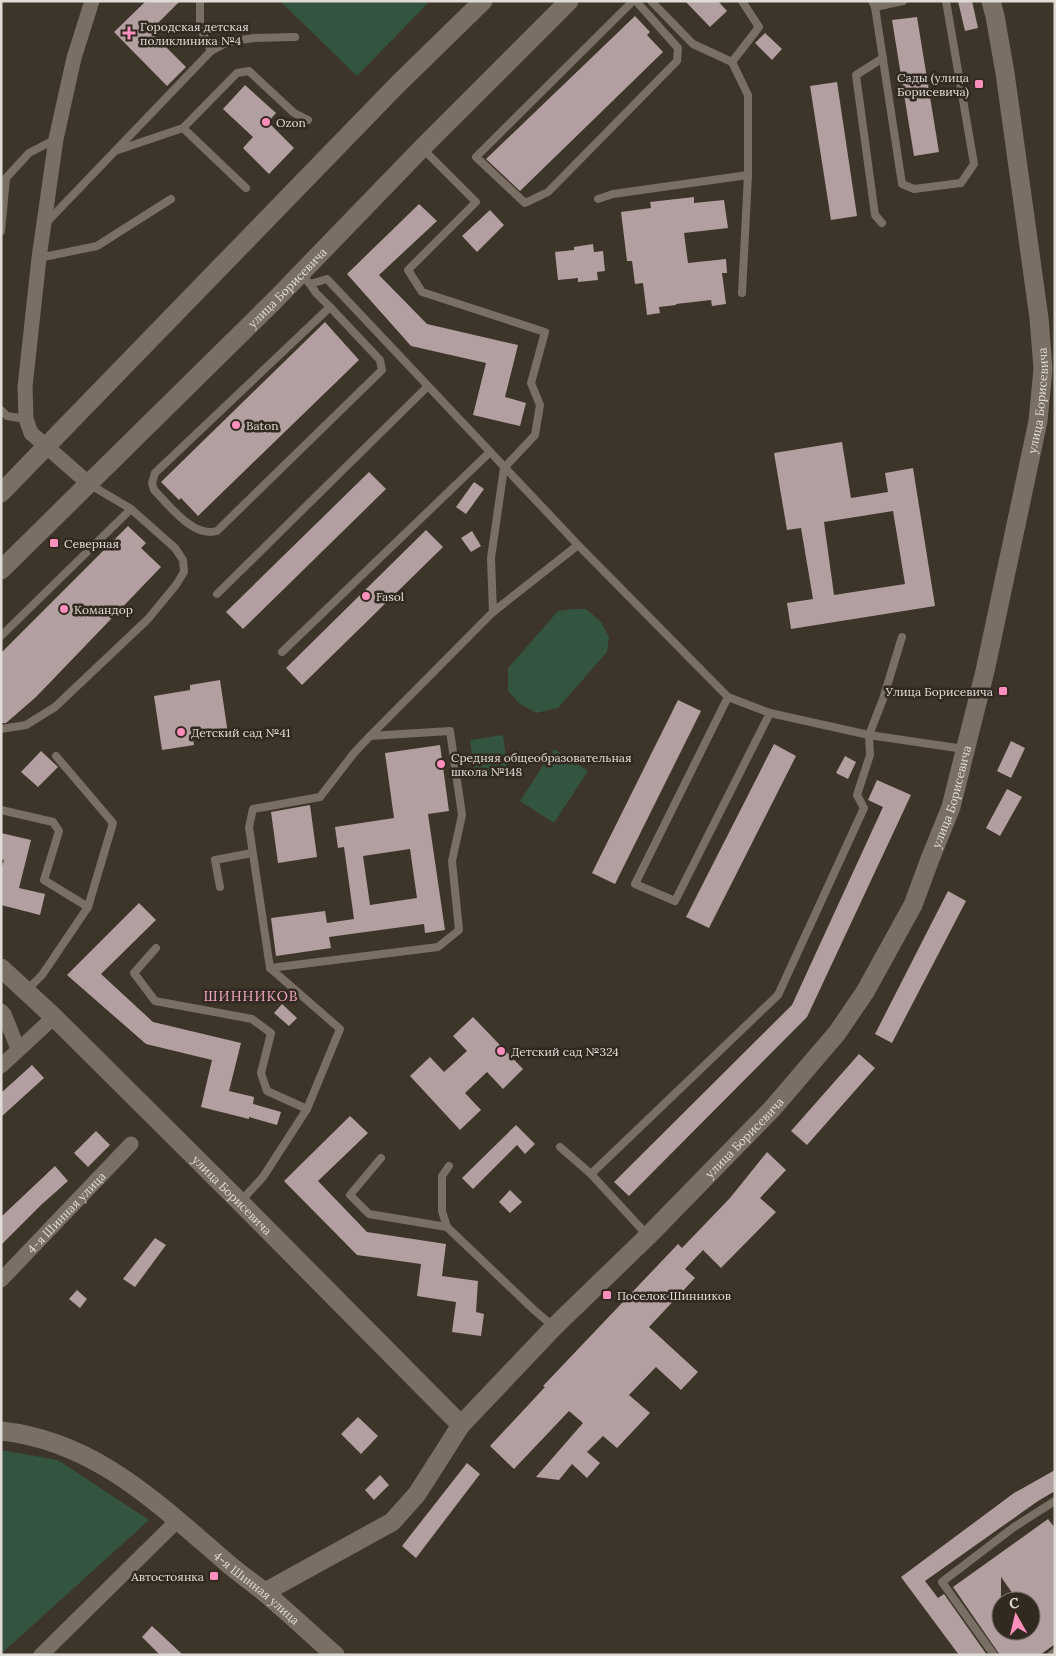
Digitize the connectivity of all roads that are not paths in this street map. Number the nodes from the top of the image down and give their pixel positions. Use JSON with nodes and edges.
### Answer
{"nodes":[{"id":1,"x":92,"y":1,"type":"edge"},
{"id":2,"x":200,"y":1,"type":"edge"},
{"id":3,"x":483,"y":1,"type":"edge"},
{"id":4,"x":569,"y":1,"type":"edge"},
{"id":5,"x":634,"y":1,"type":"edge"},
{"id":6,"x":651,"y":1,"type":"edge"},
{"id":7,"x":742,"y":1,"type":"edge"},
{"id":8,"x":903,"y":1,"type":"edge"},
{"id":9,"x":946,"y":1,"type":"edge"},
{"id":10,"x":991,"y":1,"type":"edge"},
{"id":11,"x":874,"y":4,"type":"edge"},
{"id":12,"x":295,"y":37,"type":"dead end"},
{"id":13,"x":211,"y":51,"type":"junction"},
{"id":14,"x":883,"y":58,"type":"junction"},
{"id":15,"x":732,"y":62,"type":"junction"},
{"id":16,"x":308,"y":120,"type":"dead end"},
{"id":17,"x":183,"y":128,"type":"junction"},
{"id":18,"x":56,"y":139,"type":"junction"},
{"id":19,"x":422,"y":148,"type":"junction"},
{"id":20,"x":113,"y":152,"type":"junction"},
{"id":21,"x":748,"y":175,"type":"junction"},
{"id":22,"x":246,"y":188,"type":"dead end"},
{"id":23,"x":171,"y":199,"type":"dead end"},
{"id":24,"x":598,"y":199,"type":"dead end"},
{"id":25,"x":882,"y":223,"type":"dead end"},
{"id":26,"x":44,"y":225,"type":"junction"},
{"id":27,"x":1,"y":232,"type":"edge"},
{"id":28,"x":39,"y":258,"type":"junction"},
{"id":29,"x":305,"y":278,"type":"junction"},
{"id":30,"x":742,"y":294,"type":"dead end"},
{"id":31,"x":330,"y":307,"type":"junction"},
{"id":32,"x":428,"y":386,"type":"junction"},
{"id":33,"x":1,"y":410,"type":"edge"},
{"id":34,"x":26,"y":419,"type":"junction"},
{"id":35,"x":47,"y":446,"type":"junction"},
{"id":36,"x":490,"y":452,"type":"junction"},
{"id":37,"x":504,"y":468,"type":"junction"},
{"id":38,"x":88,"y":484,"type":"junction"},
{"id":39,"x":1,"y":493,"type":"edge"},
{"id":40,"x":131,"y":510,"type":"junction"},
{"id":41,"x":578,"y":545,"type":"junction"},
{"id":42,"x":1,"y":570,"type":"edge"},
{"id":43,"x":217,"y":594,"type":"dead end"},
{"id":44,"x":493,"y":612,"type":"junction"},
{"id":45,"x":1,"y":636,"type":"edge"},
{"id":46,"x":902,"y":637,"type":"dead end"},
{"id":47,"x":282,"y":652,"type":"dead end"},
{"id":48,"x":728,"y":697,"type":"junction"},
{"id":49,"x":770,"y":713,"type":"junction"},
{"id":50,"x":1,"y":729,"type":"edge"},
{"id":51,"x":869,"y":735,"type":"junction"},
{"id":52,"x":370,"y":736,"type":"junction"},
{"id":53,"x":966,"y":749,"type":"junction"},
{"id":54,"x":56,"y":756,"type":"dead end"},
{"id":55,"x":1,"y":810,"type":"edge"},
{"id":56,"x":252,"y":853,"type":"junction"},
{"id":57,"x":220,"y":887,"type":"dead end"},
{"id":58,"x":88,"y":907,"type":"junction"},
{"id":59,"x":156,"y":948,"type":"dead end"},
{"id":60,"x":1,"y":968,"type":"edge"},
{"id":61,"x":270,"y":968,"type":"junction"},
{"id":62,"x":26,"y":991,"type":"junction"},
{"id":63,"x":3,"y":1012,"type":"edge"},
{"id":64,"x":54,"y":1017,"type":"junction"},
{"id":65,"x":18,"y":1049,"type":"junction"},
{"id":66,"x":1,"y":1066,"type":"edge"},
{"id":67,"x":307,"y":1109,"type":"junction"},
{"id":68,"x":131,"y":1144,"type":"dead end"},
{"id":69,"x":560,"y":1146,"type":"dead end"},
{"id":70,"x":381,"y":1158,"type":"dead end"},
{"id":71,"x":449,"y":1166,"type":"dead end"},
{"id":72,"x":591,"y":1174,"type":"junction"},
{"id":73,"x":240,"y":1202,"type":"junction"},
{"id":74,"x":447,"y":1227,"type":"junction"},
{"id":75,"x":648,"y":1236,"type":"junction"},
{"id":76,"x":1,"y":1280,"type":"edge"},
{"id":77,"x":554,"y":1327,"type":"junction"},
{"id":78,"x":461,"y":1425,"type":"junction"},
{"id":79,"x":1,"y":1432,"type":"edge"},
{"id":80,"x":1055,"y":1501,"type":"edge"},
{"id":81,"x":178,"y":1520,"type":"junction"},
{"id":82,"x":264,"y":1592,"type":"junction"},
{"id":83,"x":1055,"y":1652,"type":"edge"},
{"id":84,"x":41,"y":1655,"type":"edge"},
{"id":85,"x":335,"y":1655,"type":"edge"},
{"id":86,"x":994,"y":1655,"type":"edge"},
{"id":87,"x":1051,"y":1655,"type":"edge"}],
"edges":[{"from":1,"to":18,"type":"street"},
{"from":2,"to":13,"type":"lane"},
{"from":3,"to":35,"type":"street"},
{"from":4,"to":19,"type":"street","name":"улица Борисевича"},
{"from":5,"to":5,"type":"lane"},
{"from":6,"to":15,"type":"lane"},
{"from":7,"to":15,"type":"lane"},
{"from":8,"to":11,"type":"lane"},
{"from":9,"to":14,"type":"lane"},
{"from":10,"to":53,"type":"street","name":"улица Борисевича"},
{"from":11,"to":14,"type":"lane"},
{"from":12,"to":13,"type":"lane"},
{"from":13,"to":20,"type":"lane"},
{"from":14,"to":25,"type":"lane"},
{"from":15,"to":21,"type":"lane"},
{"from":16,"to":17,"type":"lane"},
{"from":17,"to":20,"type":"lane"},
{"from":17,"to":22,"type":"lane"},
{"from":18,"to":26,"type":"street"},
{"from":18,"to":27,"type":"lane"},
{"from":19,"to":29,"type":"street","name":"улица Борисевича"},
{"from":19,"to":37,"type":"lane"},
{"from":20,"to":26,"type":"lane"},
{"from":21,"to":24,"type":"lane"},
{"from":21,"to":30,"type":"lane"},
{"from":23,"to":28,"type":"lane"},
{"from":26,"to":28,"type":"street"},
{"from":28,"to":34,"type":"street"},
{"from":29,"to":31,"type":"lane"},
{"from":29,"to":32,"type":"lane"},
{"from":29,"to":38,"type":"street","name":"улица Борисевича"},
{"from":31,"to":31,"type":"lane"},
{"from":32,"to":36,"type":"lane"},
{"from":32,"to":43,"type":"lane"},
{"from":33,"to":34,"type":"lane"},
{"from":34,"to":35,"type":"street"},
{"from":35,"to":38,"type":"street"},
{"from":35,"to":39,"type":"street"},
{"from":36,"to":37,"type":"lane"},
{"from":36,"to":47,"type":"lane"},
{"from":37,"to":41,"type":"lane"},
{"from":37,"to":44,"type":"lane"},
{"from":38,"to":40,"type":"lane"},
{"from":38,"to":42,"type":"street","name":"улица Борисевича"},
{"from":40,"to":45,"type":"lane"},
{"from":40,"to":50,"type":"lane"},
{"from":41,"to":44,"type":"lane"},
{"from":41,"to":48,"type":"lane"},
{"from":44,"to":52,"type":"lane"},
{"from":46,"to":51,"type":"lane"},
{"from":48,"to":49,"type":"lane"},
{"from":48,"to":49,"type":"lane"},
{"from":49,"to":51,"type":"lane"},
{"from":51,"to":53,"type":"lane"},
{"from":51,"to":72,"type":"lane"},
{"from":52,"to":56,"type":"lane"},
{"from":52,"to":61,"type":"lane"},
{"from":53,"to":75,"type":"street","name":"улица Борисевича"},
{"from":54,"to":58,"type":"lane"},
{"from":55,"to":58,"type":"lane"},
{"from":56,"to":57,"type":"lane"},
{"from":56,"to":61,"type":"lane"},
{"from":58,"to":62,"type":"lane"},
{"from":59,"to":67,"type":"lane"},
{"from":60,"to":62,"type":"street","name":"улица Борисевича"},
{"from":61,"to":67,"type":"lane"},
{"from":62,"to":64,"type":"street","name":"улица Борисевича"},
{"from":63,"to":65,"type":"street"},
{"from":64,"to":65,"type":"street"},
{"from":64,"to":73,"type":"street","name":"улица Борисевича"},
{"from":65,"to":66,"type":"street"},
{"from":67,"to":73,"type":"lane"},
{"from":68,"to":76,"type":"street","name":"4-я Шинная улица"},
{"from":69,"to":72,"type":"lane"},
{"from":70,"to":74,"type":"lane"},
{"from":71,"to":74,"type":"lane"},
{"from":72,"to":75,"type":"lane"},
{"from":73,"to":78,"type":"street","name":"улица Борисевича"},
{"from":74,"to":77,"type":"lane"},
{"from":75,"to":77,"type":"street","name":"улица Борисевича"},
{"from":77,"to":78,"type":"street","name":"улица Борисевича"},
{"from":78,"to":82,"type":"street","name":"улица Борисевича"},
{"from":79,"to":81,"type":"street","name":"4-я Шинная улица"},
{"from":80,"to":86,"type":"lane"},
{"from":81,"to":82,"type":"street","name":"4-я Шинная улица"},
{"from":81,"to":84,"type":"street"},
{"from":82,"to":85,"type":"street","name":"4-я Шинная улица"},
{"from":83,"to":87,"type":"lane"}]}
